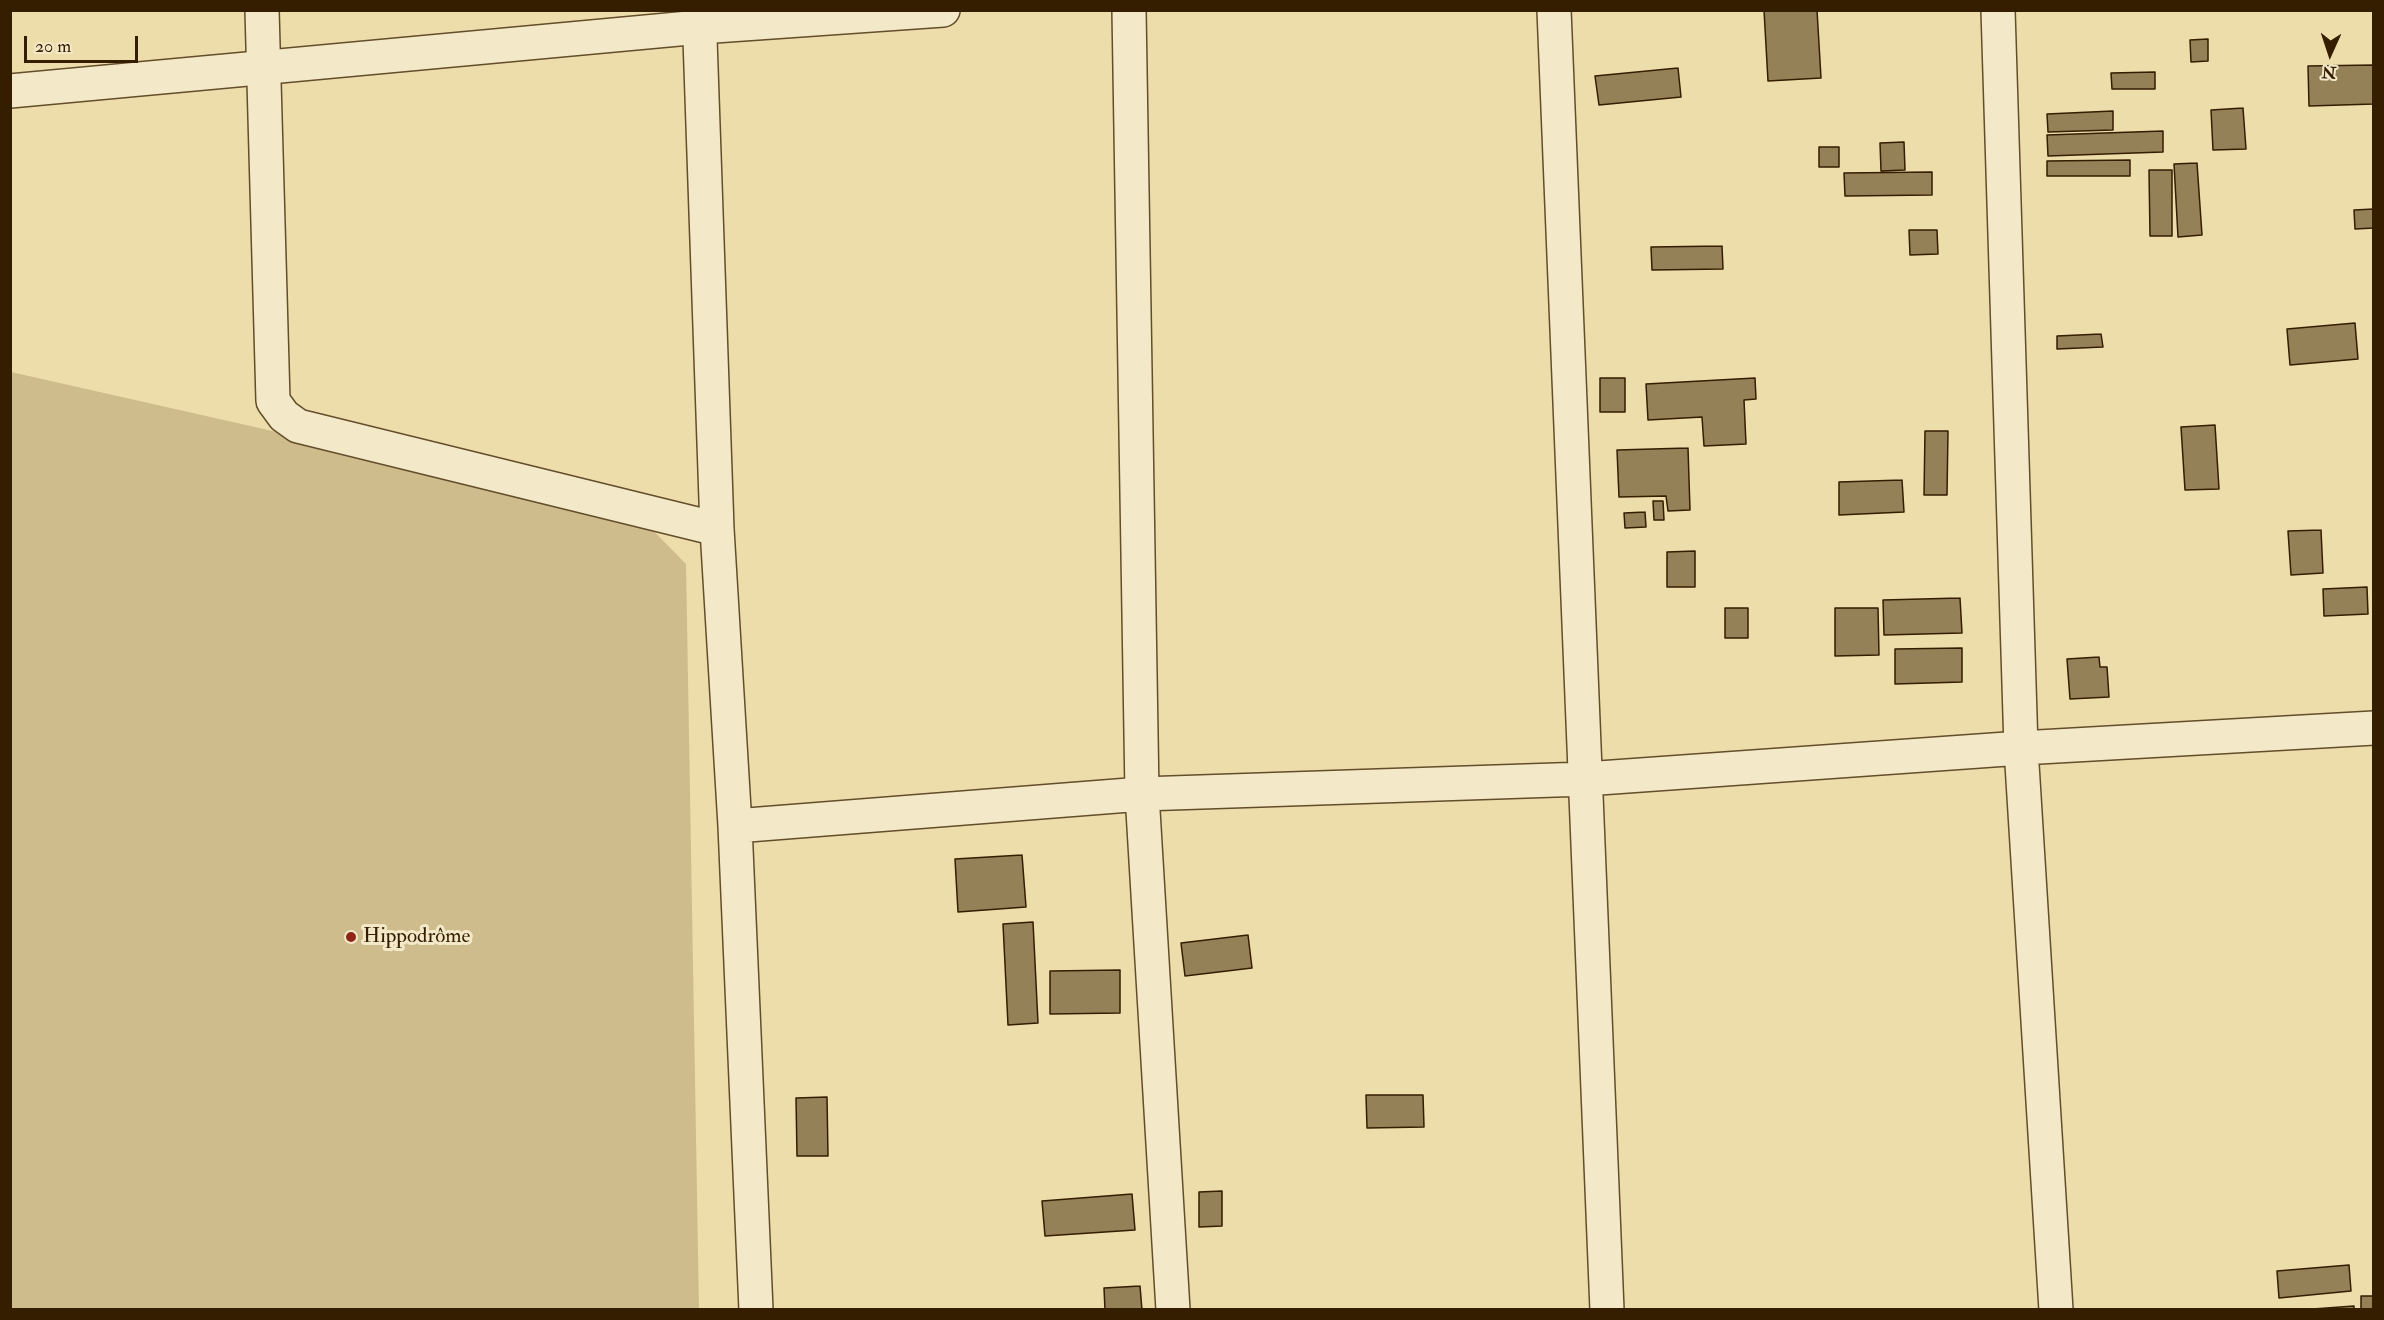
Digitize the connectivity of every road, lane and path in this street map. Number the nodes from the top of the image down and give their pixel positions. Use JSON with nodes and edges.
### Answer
{"nodes":[{"id":1,"x":262,"y":10,"type":"edge"},
{"id":2,"x":943,"y":10,"type":"edge"},
{"id":3,"x":1130,"y":10,"type":"edge"},
{"id":4,"x":1554,"y":10,"type":"edge"},
{"id":5,"x":1998,"y":10,"type":"edge"},
{"id":6,"x":700,"y":19,"type":"edge"},
{"id":7,"x":264,"y":68,"type":"junction"},
{"id":8,"x":10,"y":91,"type":"edge"},
{"id":9,"x":717,"y":529,"type":"junction"},
{"id":10,"x":2373,"y":728,"type":"edge"},
{"id":11,"x":2021,"y":748,"type":"junction"},
{"id":12,"x":1585,"y":779,"type":"junction"},
{"id":13,"x":1142,"y":794,"type":"junction"},
{"id":14,"x":735,"y":826,"type":"junction"},
{"id":15,"x":756,"y":1310,"type":"edge"},
{"id":16,"x":1173,"y":1310,"type":"edge"},
{"id":17,"x":1607,"y":1310,"type":"edge"},
{"id":18,"x":2056,"y":1310,"type":"edge"}],
"edges":[{"from":1,"to":7,"type":"street"},
{"from":2,"to":6,"type":"street"},
{"from":3,"to":13,"type":"street"},
{"from":4,"to":12,"type":"street"},
{"from":5,"to":11,"type":"street"},
{"from":6,"to":7,"type":"street"},
{"from":6,"to":9,"type":"street"},
{"from":7,"to":8,"type":"street"},
{"from":7,"to":9,"type":"street"},
{"from":9,"to":14,"type":"street"},
{"from":10,"to":11,"type":"street"},
{"from":11,"to":12,"type":"street"},
{"from":11,"to":18,"type":"street"},
{"from":12,"to":13,"type":"street"},
{"from":12,"to":17,"type":"street"},
{"from":13,"to":14,"type":"street"},
{"from":13,"to":16,"type":"street"},
{"from":14,"to":15,"type":"street"}]}
